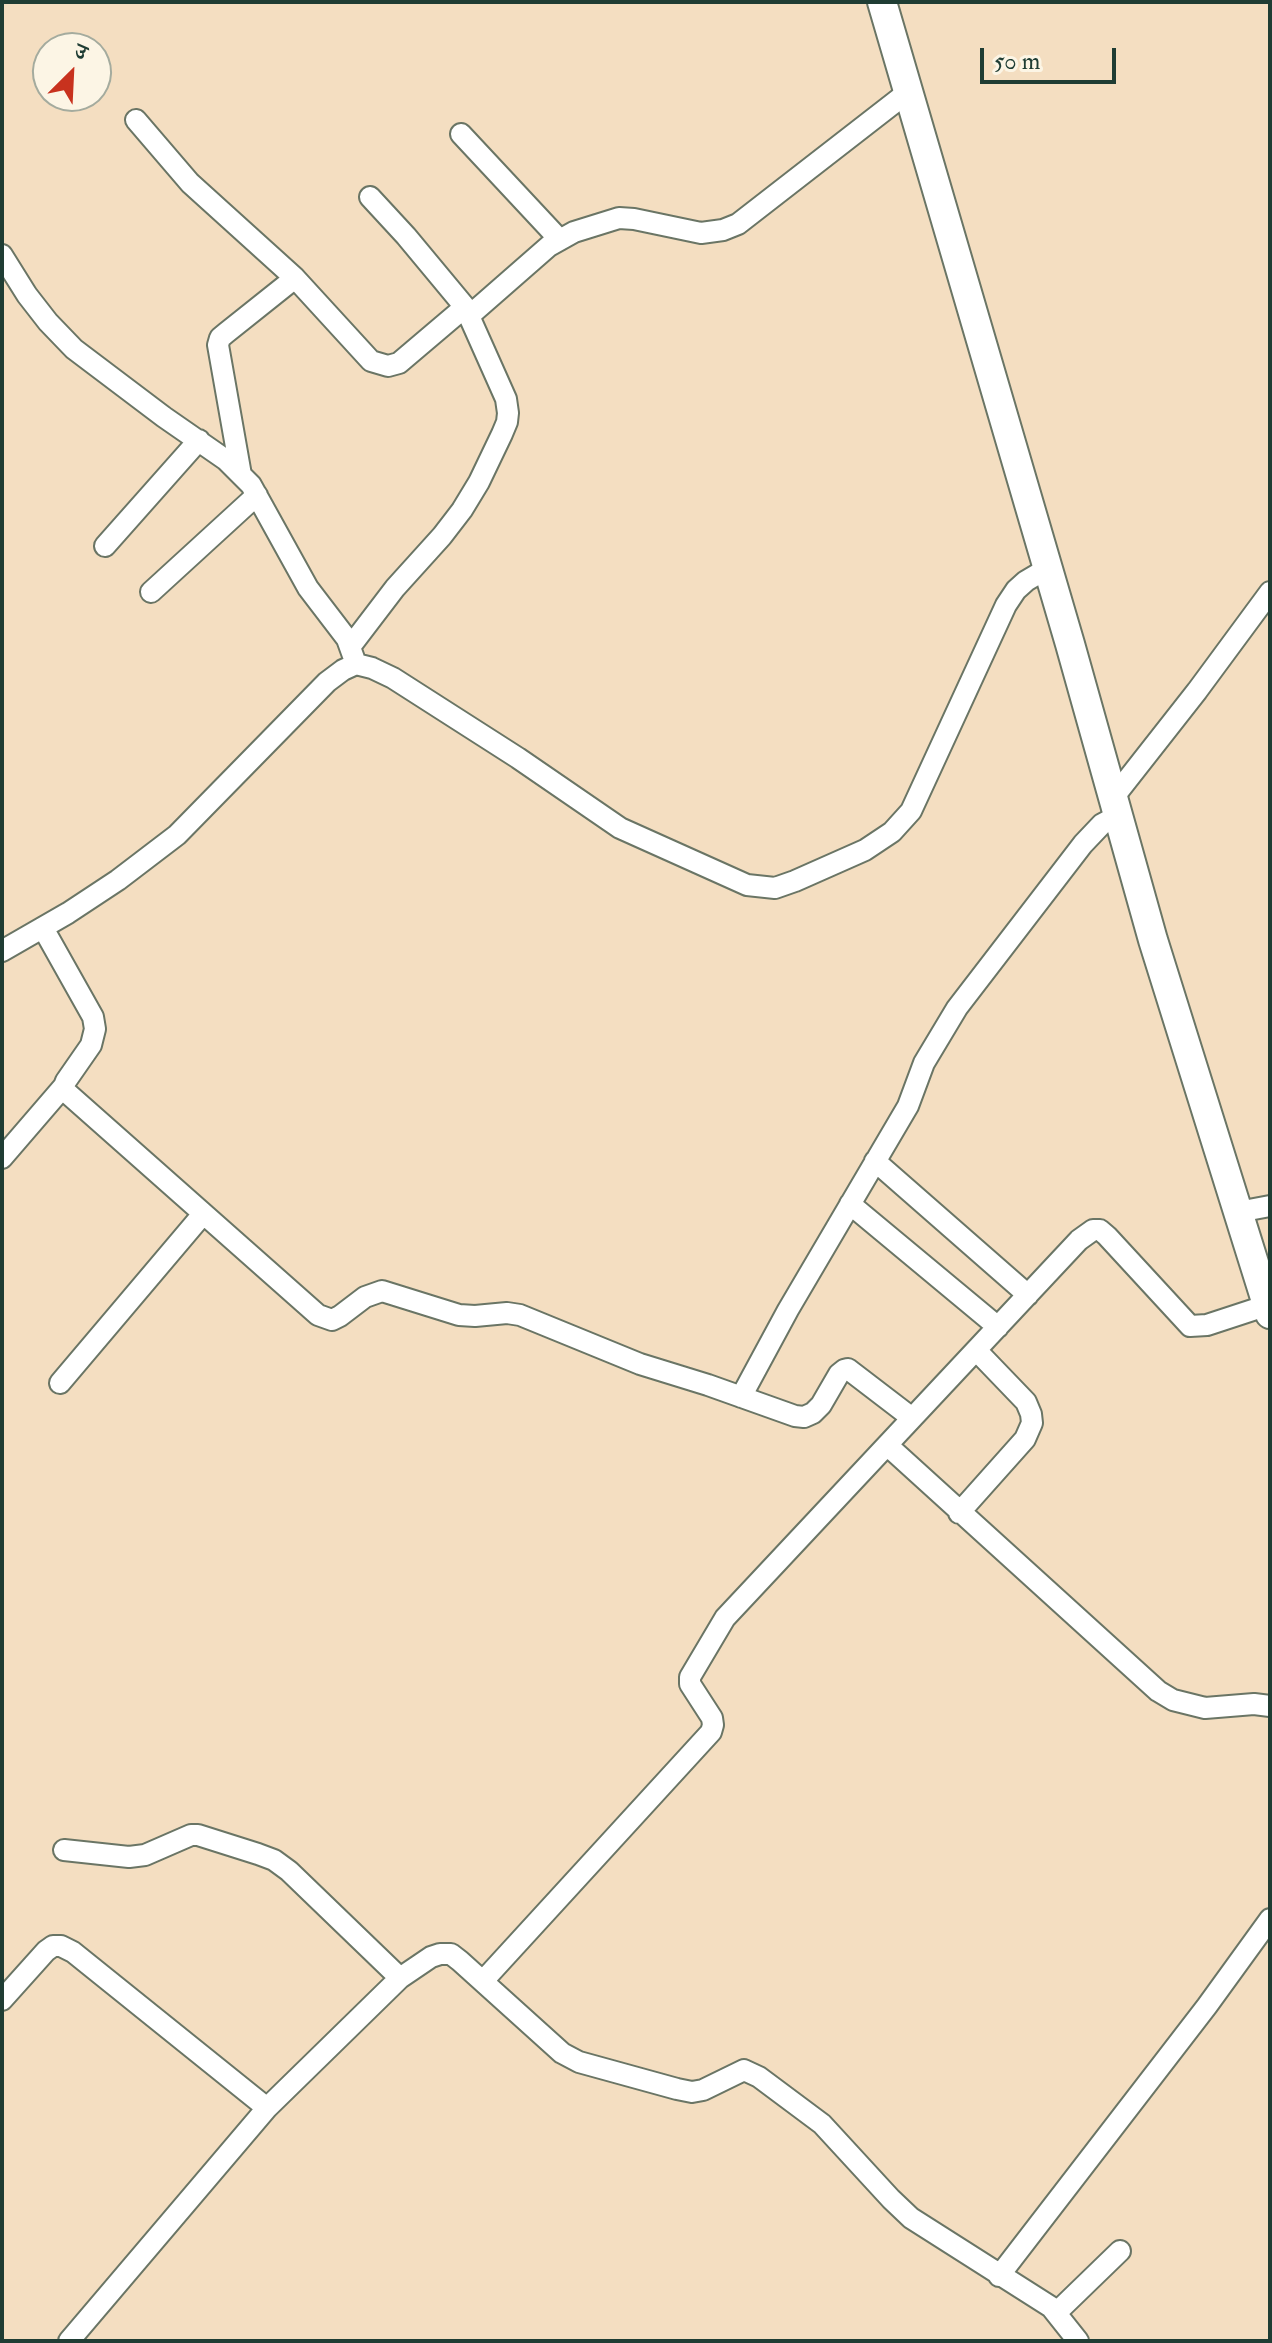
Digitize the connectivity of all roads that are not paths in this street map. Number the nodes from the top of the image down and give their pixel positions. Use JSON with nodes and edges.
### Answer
{"nodes":[{"id":1,"x":882,"y":2,"type":"edge"},
{"id":2,"x":908,"y":92,"type":"junction"},
{"id":3,"x":136,"y":120,"type":"dead end"},
{"id":4,"x":461,"y":134,"type":"dead end"},
{"id":5,"x":370,"y":197,"type":"dead end"},
{"id":6,"x":559,"y":239,"type":"junction"},
{"id":7,"x":2,"y":255,"type":"edge"},
{"id":8,"x":295,"y":278,"type":"junction"},
{"id":9,"x":467,"y":312,"type":"junction"},
{"id":10,"x":199,"y":440,"type":"junction"},
{"id":11,"x":241,"y":475,"type":"junction"},
{"id":12,"x":257,"y":495,"type":"junction"},
{"id":13,"x":105,"y":546,"type":"dead end"},
{"id":14,"x":1048,"y":568,"type":"junction"},
{"id":15,"x":151,"y":592,"type":"dead end"},
{"id":16,"x":1270,"y":592,"type":"edge"},
{"id":17,"x":353,"y":656,"type":"junction"},
{"id":18,"x":1115,"y":807,"type":"junction"},
{"id":19,"x":43,"y":928,"type":"junction"},
{"id":20,"x":2,"y":951,"type":"edge"},
{"id":21,"x":64,"y":1086,"type":"junction"},
{"id":22,"x":2,"y":1158,"type":"edge"},
{"id":23,"x":875,"y":1161,"type":"junction"},
{"id":24,"x":850,"y":1204,"type":"junction"},
{"id":25,"x":1270,"y":1206,"type":"edge"},
{"id":26,"x":1238,"y":1212,"type":"junction"},
{"id":27,"x":203,"y":1214,"type":"junction"},
{"id":28,"x":1028,"y":1295,"type":"junction"},
{"id":29,"x":1269,"y":1309,"type":"edge"},
{"id":30,"x":998,"y":1327,"type":"junction"},
{"id":31,"x":976,"y":1350,"type":"junction"},
{"id":32,"x":60,"y":1383,"type":"dead end"},
{"id":33,"x":741,"y":1397,"type":"junction"},
{"id":34,"x":912,"y":1418,"type":"junction"},
{"id":35,"x":887,"y":1445,"type":"junction"},
{"id":36,"x":959,"y":1513,"type":"junction"},
{"id":37,"x":1270,"y":1706,"type":"edge"},
{"id":38,"x":64,"y":1850,"type":"dead end"},
{"id":39,"x":1270,"y":1919,"type":"edge"},
{"id":40,"x":400,"y":1978,"type":"junction"},
{"id":41,"x":483,"y":1981,"type":"junction"},
{"id":42,"x":2,"y":2000,"type":"edge"},
{"id":43,"x":267,"y":2108,"type":"junction"},
{"id":44,"x":1120,"y":2251,"type":"dead end"},
{"id":45,"x":999,"y":2276,"type":"junction"},
{"id":46,"x":1056,"y":2313,"type":"junction"},
{"id":47,"x":69,"y":2341,"type":"edge"},
{"id":48,"x":1078,"y":2341,"type":"edge"}],
"edges":[{"from":1,"to":2,"type":"main road"},
{"from":2,"to":6,"type":"street"},
{"from":2,"to":14,"type":"main road"},
{"from":3,"to":8,"type":"street"},
{"from":4,"to":6,"type":"street"},
{"from":5,"to":9,"type":"street"},
{"from":6,"to":9,"type":"street"},
{"from":7,"to":10,"type":"street"},
{"from":8,"to":9,"type":"street"},
{"from":8,"to":11,"type":"street"},
{"from":9,"to":17,"type":"street"},
{"from":10,"to":11,"type":"street"},
{"from":10,"to":13,"type":"street"},
{"from":11,"to":12,"type":"street"},
{"from":12,"to":15,"type":"street"},
{"from":12,"to":17,"type":"street"},
{"from":14,"to":17,"type":"street"},
{"from":14,"to":18,"type":"main road"},
{"from":16,"to":18,"type":"street"},
{"from":17,"to":19,"type":"street"},
{"from":18,"to":23,"type":"street"},
{"from":18,"to":26,"type":"main road"},
{"from":19,"to":20,"type":"street"},
{"from":19,"to":21,"type":"street"},
{"from":21,"to":22,"type":"street"},
{"from":21,"to":27,"type":"street"},
{"from":23,"to":24,"type":"street"},
{"from":23,"to":28,"type":"street"},
{"from":24,"to":30,"type":"street"},
{"from":24,"to":33,"type":"street"},
{"from":25,"to":26,"type":"street"},
{"from":26,"to":29,"type":"main road"},
{"from":27,"to":32,"type":"street"},
{"from":27,"to":33,"type":"street"},
{"from":28,"to":29,"type":"street"},
{"from":28,"to":30,"type":"street"},
{"from":30,"to":31,"type":"street"},
{"from":31,"to":34,"type":"street"},
{"from":31,"to":36,"type":"street"},
{"from":33,"to":34,"type":"street"},
{"from":34,"to":35,"type":"street"},
{"from":35,"to":36,"type":"street"},
{"from":35,"to":41,"type":"street"},
{"from":36,"to":37,"type":"street"},
{"from":38,"to":40,"type":"street"},
{"from":39,"to":45,"type":"street"},
{"from":40,"to":41,"type":"street"},
{"from":40,"to":43,"type":"street"},
{"from":41,"to":45,"type":"street"},
{"from":42,"to":43,"type":"street"},
{"from":43,"to":47,"type":"street"},
{"from":44,"to":46,"type":"street"},
{"from":45,"to":46,"type":"street"},
{"from":46,"to":48,"type":"street"}]}
